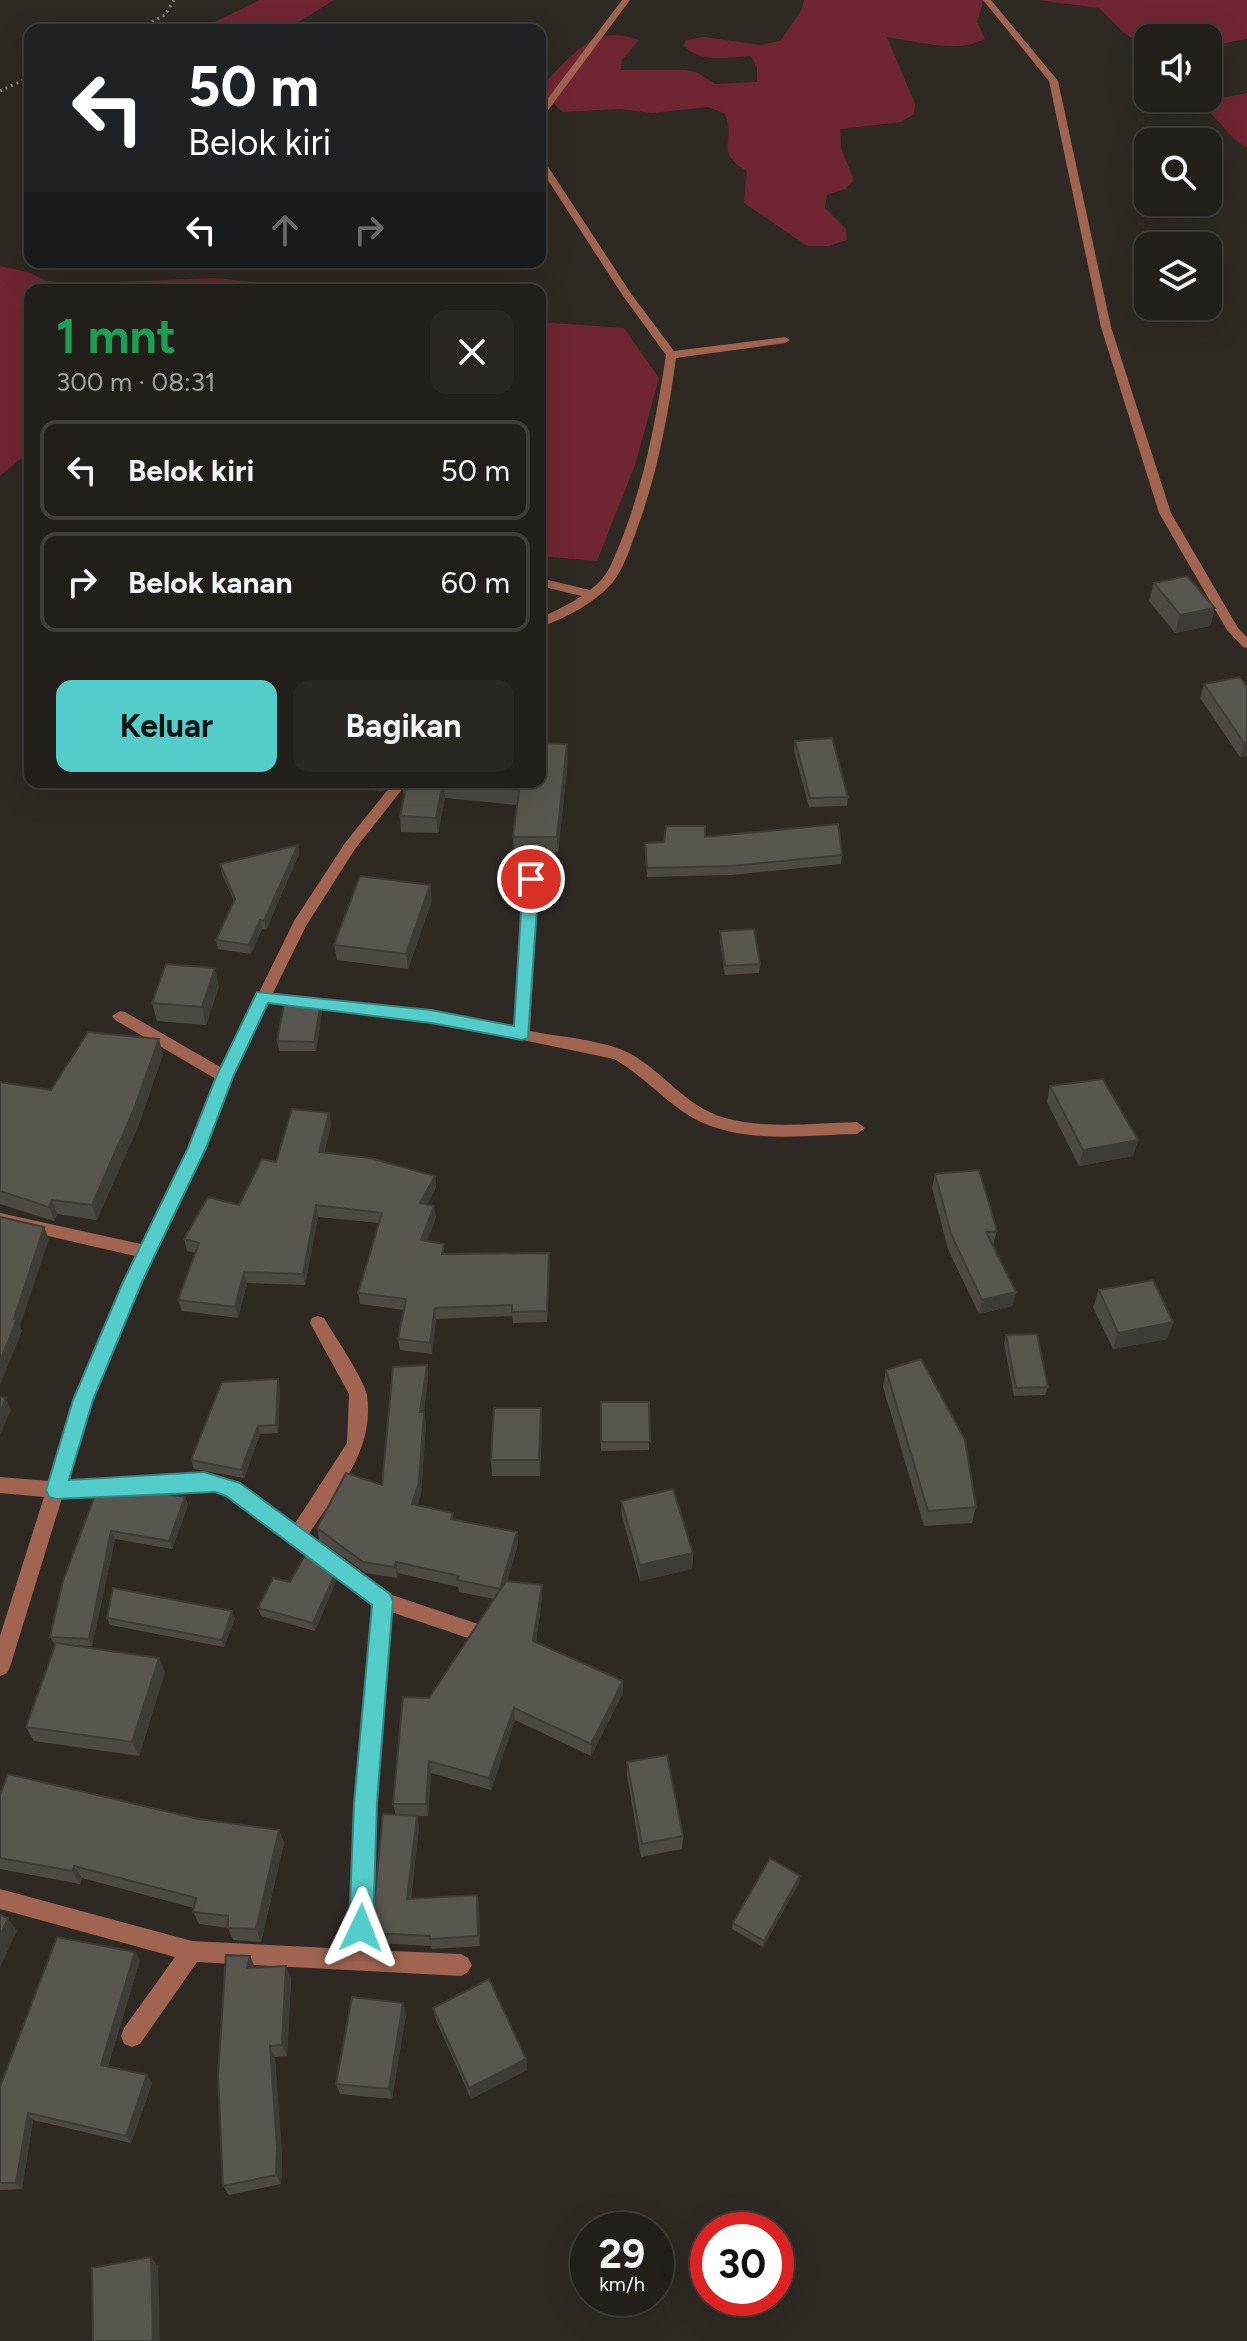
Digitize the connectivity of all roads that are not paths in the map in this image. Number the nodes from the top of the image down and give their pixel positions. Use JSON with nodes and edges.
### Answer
{"nodes":[{"id":1,"x":626,"y":0,"type":"edge"},
{"id":2,"x":987,"y":0,"type":"edge"},
{"id":3,"x":546,"y":107,"type":"edge"},
{"id":4,"x":546,"y":170,"type":"edge"},
{"id":5,"x":785,"y":340,"type":"dead end"},
{"id":6,"x":671,"y":355,"type":"junction"},
{"id":7,"x":546,"y":583,"type":"edge"},
{"id":8,"x":590,"y":594,"type":"junction"},
{"id":9,"x":546,"y":620,"type":"edge"},
{"id":10,"x":1247,"y":644,"type":"edge"},
{"id":11,"x":396,"y":788,"type":"edge"},
{"id":12,"x":531,"y":879,"type":"dead end"},
{"id":13,"x":263,"y":997,"type":"junction"},
{"id":14,"x":120,"y":1016,"type":"dead end"},
{"id":15,"x":522,"y":1034,"type":"junction"},
{"id":16,"x":225,"y":1077,"type":"junction"},
{"id":17,"x":857,"y":1128,"type":"dead end"},
{"id":18,"x":0,"y":1219,"type":"edge"},
{"id":19,"x":145,"y":1252,"type":"junction"},
{"id":20,"x":318,"y":1323,"type":"dead end"},
{"id":21,"x":0,"y":1485,"type":"edge"},
{"id":22,"x":56,"y":1490,"type":"junction"},
{"id":23,"x":296,"y":1538,"type":"junction"},
{"id":24,"x":383,"y":1601,"type":"junction"},
{"id":25,"x":471,"y":1630,"type":"edge"},
{"id":26,"x":0,"y":1667,"type":"edge"},
{"id":27,"x":0,"y":1899,"type":"edge"},
{"id":28,"x":192,"y":1951,"type":"junction"},
{"id":29,"x":360,"y":1960,"type":"junction"},
{"id":30,"x":461,"y":1965,"type":"dead end"},
{"id":31,"x":132,"y":2036,"type":"dead end"}],
"edges":[{"from":1,"to":3,"type":"street"},
{"from":2,"to":10,"type":"street"},
{"from":4,"to":6,"type":"street"},
{"from":5,"to":6,"type":"street"},
{"from":6,"to":8,"type":"street"},
{"from":7,"to":8,"type":"street"},
{"from":8,"to":9,"type":"street"},
{"from":11,"to":13,"type":"street"},
{"from":12,"to":15,"type":"street"},
{"from":13,"to":15,"type":"street"},
{"from":13,"to":16,"type":"street"},
{"from":14,"to":16,"type":"street"},
{"from":15,"to":17,"type":"street"},
{"from":16,"to":19,"type":"street"},
{"from":18,"to":19,"type":"street"},
{"from":19,"to":22,"type":"street"},
{"from":20,"to":23,"type":"street"},
{"from":21,"to":22,"type":"street"},
{"from":22,"to":23,"type":"street"},
{"from":22,"to":26,"type":"street"},
{"from":23,"to":24,"type":"street"},
{"from":24,"to":25,"type":"street"},
{"from":24,"to":29,"type":"street"},
{"from":27,"to":28,"type":"street"},
{"from":28,"to":29,"type":"street"},
{"from":28,"to":31,"type":"street"},
{"from":29,"to":30,"type":"street"}]}
